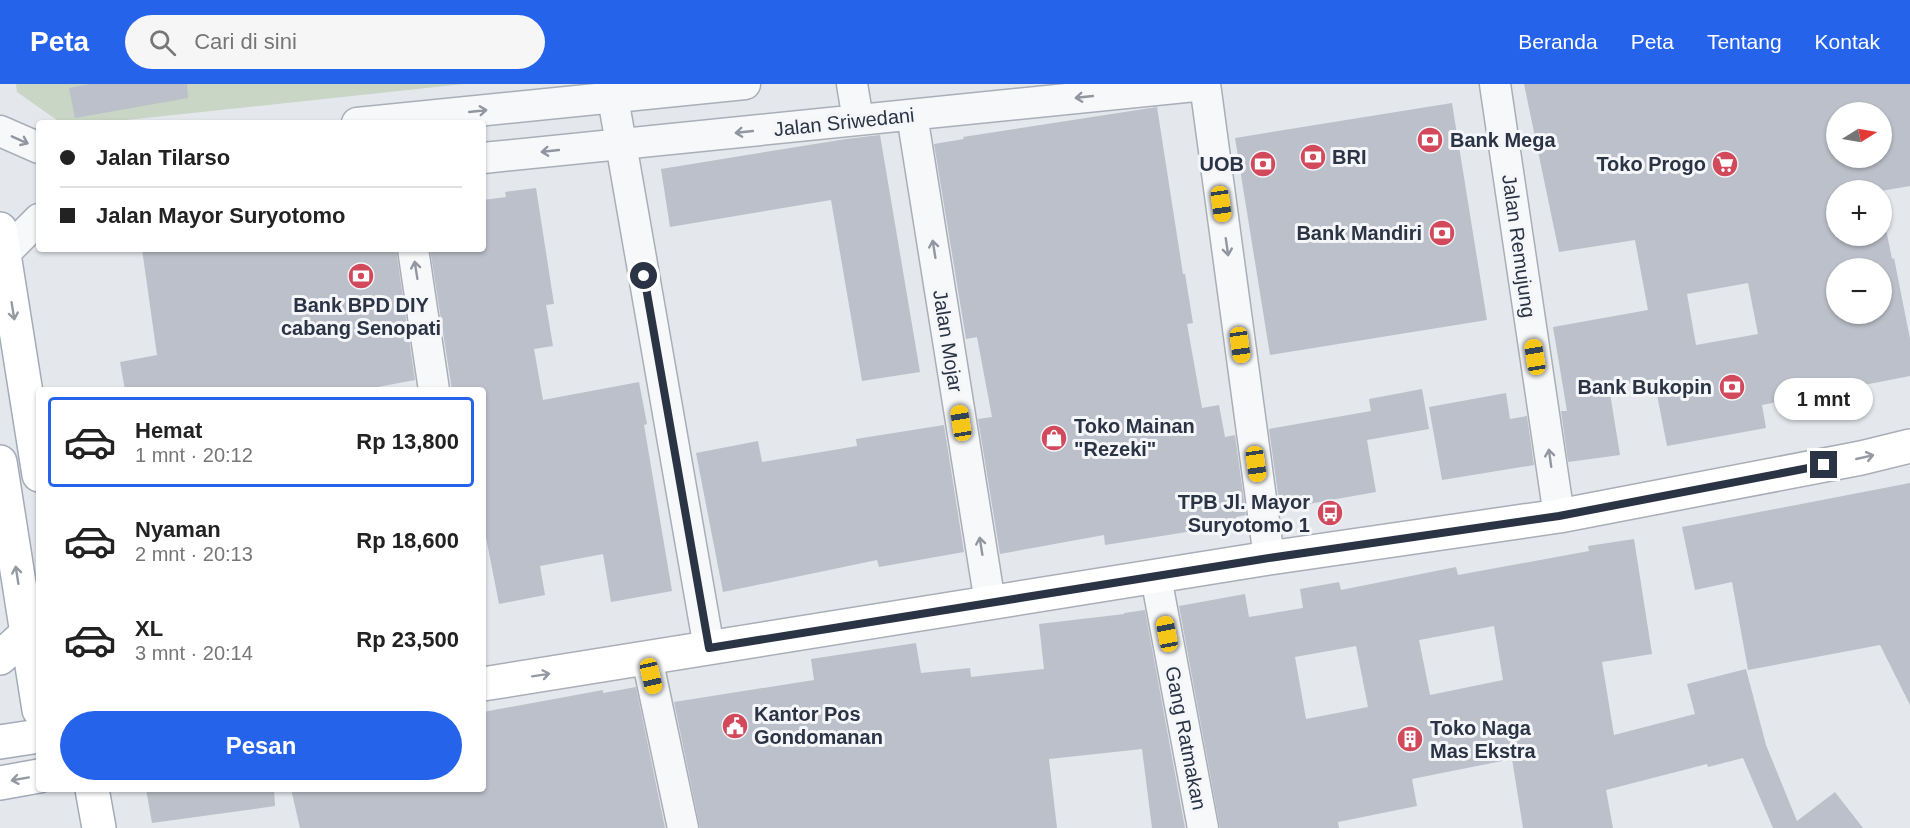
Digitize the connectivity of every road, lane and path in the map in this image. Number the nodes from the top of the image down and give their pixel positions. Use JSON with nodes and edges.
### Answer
{"nodes":[{"id":1,"x":745,"y":84,"type":"edge"},
{"id":2,"x":852,"y":84,"type":"edge"},
{"id":3,"x":1495,"y":84,"type":"edge"},
{"id":4,"x":1205,"y":85,"type":"edge"},
{"id":5,"x":614,"y":98,"type":"junction"},
{"id":6,"x":912,"y":115,"type":"junction"},
{"id":7,"x":388,"y":120,"type":"edge"},
{"id":8,"x":858,"y":120,"type":"junction"},
{"id":9,"x":0,"y":131,"type":"edge"},
{"id":10,"x":622,"y":144,"type":"junction"},
{"id":11,"x":36,"y":147,"type":"edge"},
{"id":12,"x":486,"y":158,"type":"edge"},
{"id":13,"x":36,"y":221,"type":"edge"},
{"id":14,"x":2,"y":241,"type":"edge"},
{"id":15,"x":413,"y":252,"type":"edge"},
{"id":16,"x":434,"y":387,"type":"edge"},
{"id":17,"x":1910,"y":446,"type":"edge"},
{"id":18,"x":36,"y":456,"type":"edge"},
{"id":19,"x":0,"y":462,"type":"edge"},
{"id":20,"x":1559,"y":516,"type":"junction"},
{"id":21,"x":1269,"y":558,"type":"junction"},
{"id":22,"x":1156,"y":577,"type":"junction"},
{"id":23,"x":990,"y":603,"type":"junction"},
{"id":24,"x":27,"y":633,"type":"junction"},
{"id":25,"x":709,"y":648,"type":"junction"},
{"id":26,"x":0,"y":658,"type":"edge"},
{"id":27,"x":647,"y":658,"type":"junction"},
{"id":28,"x":486,"y":684,"type":"edge"},
{"id":29,"x":36,"y":691,"type":"edge"},
{"id":30,"x":36,"y":736,"type":"edge"},
{"id":31,"x":0,"y":742,"type":"edge"},
{"id":32,"x":36,"y":777,"type":"edge"},
{"id":33,"x":0,"y":783,"type":"edge"},
{"id":34,"x":93,"y":792,"type":"edge"},
{"id":35,"x":99,"y":828,"type":"edge"},
{"id":36,"x":682,"y":828,"type":"edge"},
{"id":37,"x":1203,"y":828,"type":"edge"}],
"edges":[{"from":1,"to":5,"type":"street"},
{"from":2,"to":8,"type":"street"},
{"from":20,"to":3,"type":"street","name":"Jalan Remujung","one_way":true},
{"from":4,"to":6,"type":"street","name":"Jalan Sriwedani","one_way":true},
{"from":4,"to":21,"type":"street","one_way":true},
{"from":7,"to":5,"type":"street","one_way":true},
{"from":5,"to":10,"type":"street"},
{"from":6,"to":8,"type":"street","name":"Jalan Sriwedani"},
{"from":23,"to":6,"type":"street","name":"Jalan Mojar","one_way":true},
{"from":8,"to":10,"type":"street","name":"Jalan Sriwedani","one_way":true},
{"from":9,"to":11,"type":"street","one_way":true},
{"from":10,"to":12,"type":"street","name":"Jalan Sriwedani","one_way":true},
{"from":10,"to":25,"type":"street"},
{"from":13,"to":14,"type":"street"},
{"from":14,"to":18,"type":"main road","one_way":true},
{"from":16,"to":15,"type":"street","one_way":true},
{"from":20,"to":17,"type":"main road","one_way":true},
{"from":24,"to":19,"type":"main road","one_way":true},
{"from":20,"to":21,"type":"main road"},
{"from":21,"to":22,"type":"main road"},
{"from":22,"to":23,"type":"main road"},
{"from":22,"to":37,"type":"street","name":"Gang Ratmakan"},
{"from":23,"to":25,"type":"main road"},
{"from":24,"to":26,"type":"main road"},
{"from":24,"to":29,"type":"main road"},
{"from":25,"to":27,"type":"main road"},
{"from":28,"to":27,"type":"main road","one_way":true},
{"from":27,"to":36,"type":"street"},
{"from":30,"to":31,"type":"main road"},
{"from":32,"to":33,"type":"main road","one_way":true},
{"from":34,"to":35,"type":"main road"}]}
